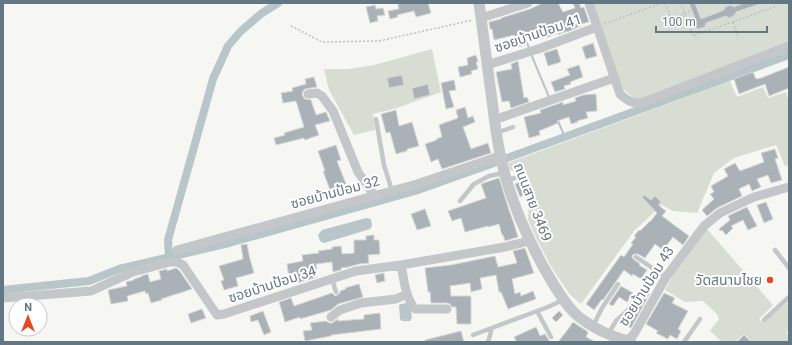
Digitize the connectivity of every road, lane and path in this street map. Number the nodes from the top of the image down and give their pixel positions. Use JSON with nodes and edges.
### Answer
{"nodes":[{"id":1,"x":479,"y":3,"type":"edge"},
{"id":2,"x":528,"y":3,"type":"edge"},
{"id":3,"x":589,"y":3,"type":"edge"},
{"id":4,"x":662,"y":3,"type":"edge"},
{"id":5,"x":665,"y":3,"type":"edge"},
{"id":6,"x":681,"y":3,"type":"edge"},
{"id":7,"x":773,"y":3,"type":"edge"},
{"id":8,"x":692,"y":10,"type":"dead end"},
{"id":9,"x":684,"y":13,"type":"junction"},
{"id":10,"x":481,"y":18,"type":"junction"},
{"id":11,"x":734,"y":22,"type":"junction"},
{"id":12,"x":291,"y":26,"type":"dead end"},
{"id":13,"x":600,"y":26,"type":"junction"},
{"id":14,"x":738,"y":36,"type":"dead end"},
{"id":15,"x":789,"y":46,"type":"edge"},
{"id":16,"x":487,"y":65,"type":"junction"},
{"id":17,"x":614,"y":78,"type":"junction"},
{"id":18,"x":308,"y":94,"type":"dead end"},
{"id":19,"x":376,"y":119,"type":"dead end"},
{"id":20,"x":494,"y":120,"type":"junction"},
{"id":21,"x":513,"y":127,"type":"dead end"},
{"id":22,"x":496,"y":133,"type":"junction"},
{"id":23,"x":500,"y":156,"type":"junction"},
{"id":24,"x":520,"y":176,"type":"dead end"},
{"id":25,"x":505,"y":177,"type":"junction"},
{"id":26,"x":789,"y":187,"type":"edge"},
{"id":27,"x":392,"y":191,"type":"junction"},
{"id":28,"x":374,"y":195,"type":"junction"},
{"id":29,"x":460,"y":201,"type":"dead end"},
{"id":30,"x":529,"y":241,"type":"junction"},
{"id":31,"x":177,"y":250,"type":"dead end"},
{"id":32,"x":775,"y":250,"type":"dead end"},
{"id":33,"x":636,"y":257,"type":"dead end"},
{"id":34,"x":401,"y":265,"type":"junction"},
{"id":35,"x":789,"y":268,"type":"edge"},
{"id":36,"x":666,"y":277,"type":"junction"},
{"id":37,"x":332,"y":279,"type":"junction"},
{"id":38,"x":618,"y":284,"type":"dead end"},
{"id":39,"x":336,"y":292,"type":"dead end"},
{"id":40,"x":407,"y":294,"type":"junction"},
{"id":41,"x":789,"y":297,"type":"edge"},
{"id":42,"x":3,"y":298,"type":"edge"},
{"id":43,"x":563,"y":299,"type":"junction"},
{"id":44,"x":633,"y":302,"type":"dead end"},
{"id":45,"x":447,"y":309,"type":"dead end"},
{"id":46,"x":537,"y":311,"type":"junction"},
{"id":47,"x":331,"y":317,"type":"dead end"},
{"id":48,"x":700,"y":319,"type":"dead end"},
{"id":49,"x":764,"y":320,"type":"dead end"},
{"id":50,"x":593,"y":326,"type":"junction"},
{"id":51,"x":492,"y":328,"type":"junction"},
{"id":52,"x":608,"y":334,"type":"junction"},
{"id":53,"x":473,"y":335,"type":"dead end"},
{"id":54,"x":551,"y":337,"type":"dead end"},
{"id":55,"x":488,"y":342,"type":"edge"},
{"id":56,"x":628,"y":342,"type":"edge"},
{"id":57,"x":684,"y":342,"type":"edge"}],
"edges":[{"from":1,"to":10,"type":"street","name":"ถนนสาย 3469"},
{"from":2,"to":10,"type":"street"},
{"from":3,"to":13,"type":"street"},
{"from":4,"to":13,"type":"path"},
{"from":5,"to":9,"type":"path"},
{"from":6,"to":9,"type":"path"},
{"from":7,"to":11,"type":"path"},
{"from":8,"to":9,"type":"path"},
{"from":9,"to":11,"type":"path"},
{"from":10,"to":12,"type":"path"},
{"from":10,"to":16,"type":"street","name":"ถนนสาย 3469"},
{"from":11,"to":14,"type":"path"},
{"from":13,"to":16,"type":"street","name":"ซอยบ้านป้อม 41"},
{"from":13,"to":17,"type":"street"},
{"from":15,"to":17,"type":"street"},
{"from":16,"to":20,"type":"street","name":"ถนนสาย 3469"},
{"from":17,"to":20,"type":"street"},
{"from":18,"to":28,"type":"street"},
{"from":19,"to":27,"type":"lane"},
{"from":20,"to":22,"type":"street","name":"ถนนสาย 3469"},
{"from":21,"to":22,"type":"lane"},
{"from":22,"to":23,"type":"street","name":"ถนนสาย 3469"},
{"from":23,"to":25,"type":"street","name":"ถนนสาย 3469"},
{"from":23,"to":27,"type":"street","name":"ซอยบ้านป้อม 32"},
{"from":24,"to":25,"type":"lane"},
{"from":25,"to":29,"type":"lane"},
{"from":25,"to":30,"type":"street","name":"ถนนสาย 3469"},
{"from":26,"to":36,"type":"street","name":"ซอยบ้านป้อม 43"},
{"from":27,"to":28,"type":"street","name":"ซอยบ้านป้อม 32"},
{"from":28,"to":31,"type":"street","name":"ซอยบ้านป้อม 32"},
{"from":30,"to":34,"type":"street","name":"ซอยบ้านป้อม 34"},
{"from":30,"to":43,"type":"street","name":"ถนนสาย 3469"},
{"from":32,"to":35,"type":"lane"},
{"from":33,"to":36,"type":"lane"},
{"from":34,"to":37,"type":"street","name":"ซอยบ้านป้อม 34"},
{"from":34,"to":40,"type":"street"},
{"from":36,"to":56,"type":"street","name":"ซอยบ้านป้อม 43"},
{"from":37,"to":39,"type":"lane"},
{"from":37,"to":42,"type":"street","name":"ซอยบ้านป้อม 34"},
{"from":38,"to":50,"type":"lane"},
{"from":40,"to":45,"type":"street"},
{"from":40,"to":47,"type":"street"},
{"from":41,"to":49,"type":"lane"},
{"from":43,"to":46,"type":"lane"},
{"from":43,"to":50,"type":"street","name":"ถนนสาย 3469"},
{"from":44,"to":52,"type":"lane"},
{"from":46,"to":51,"type":"lane"},
{"from":46,"to":54,"type":"lane"},
{"from":48,"to":57,"type":"lane"},
{"from":50,"to":52,"type":"street","name":"ถนนสาย 3469"},
{"from":51,"to":53,"type":"lane"},
{"from":51,"to":55,"type":"lane"},
{"from":52,"to":56,"type":"street","name":"ถนนสาย 3469"}]}
